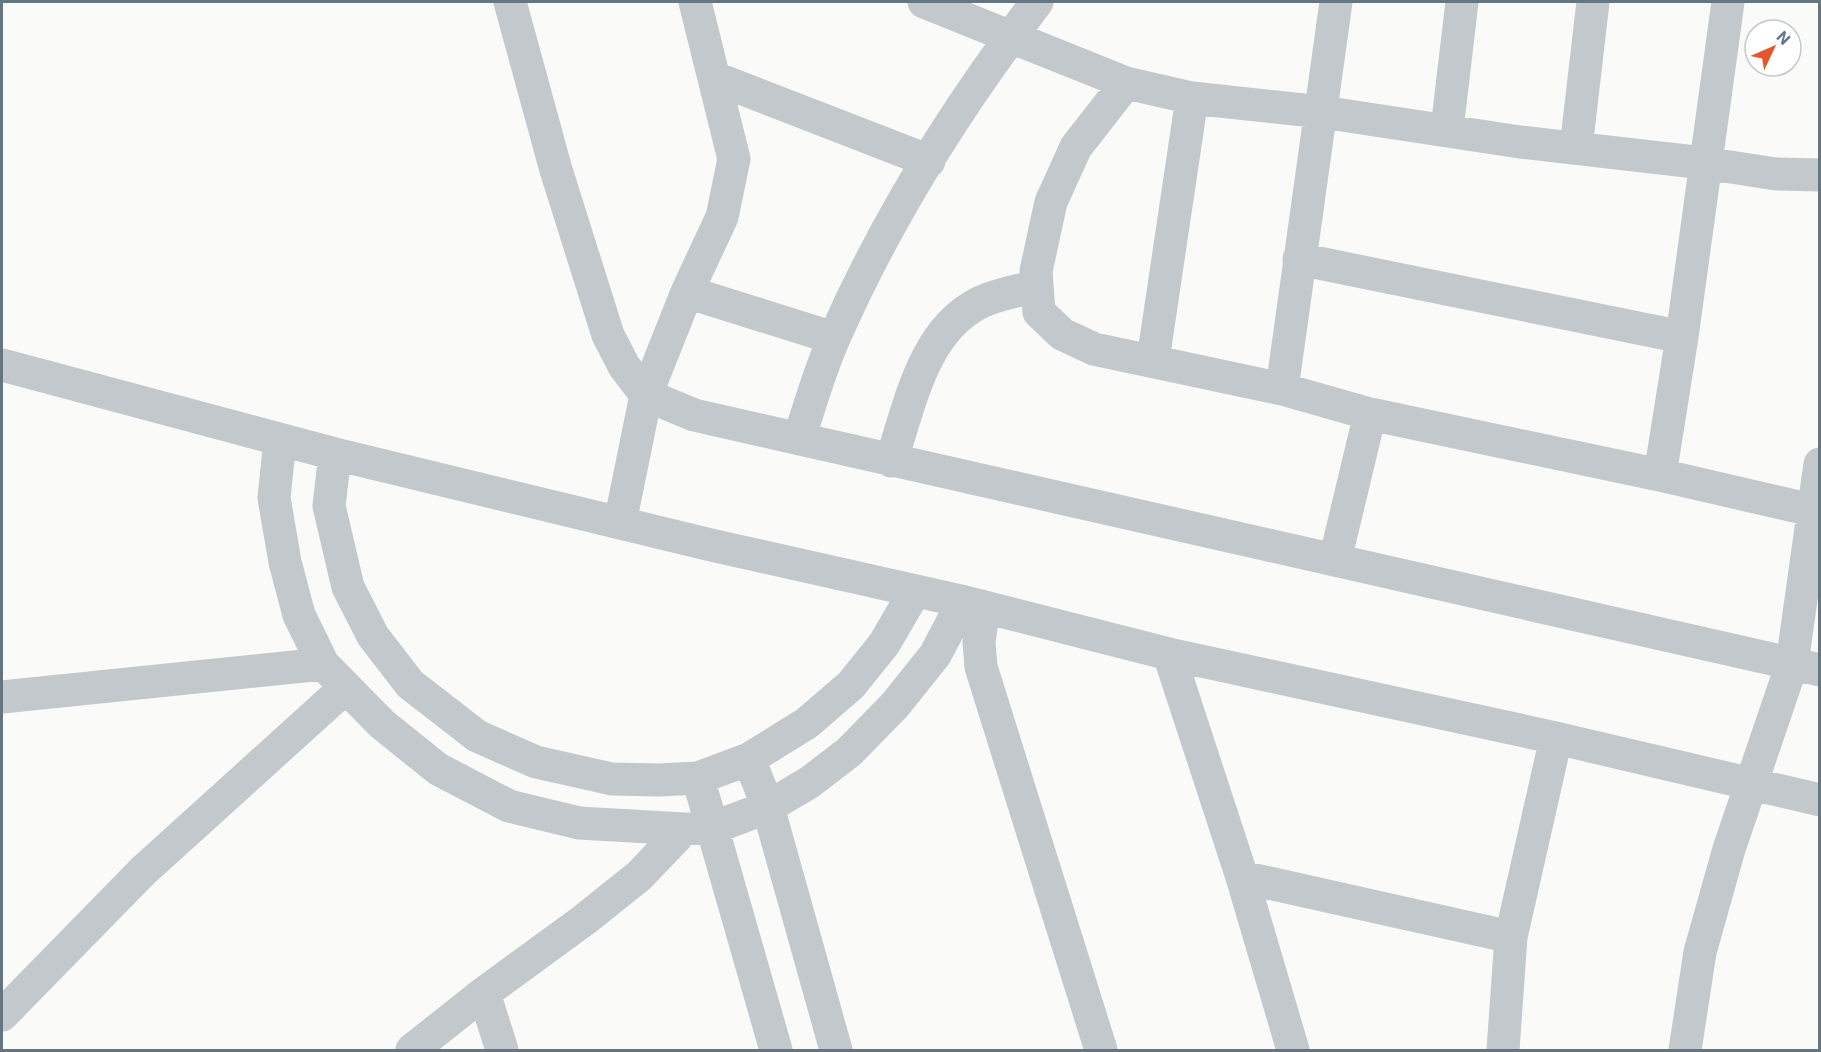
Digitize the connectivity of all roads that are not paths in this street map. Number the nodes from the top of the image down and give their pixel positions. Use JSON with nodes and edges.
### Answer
{"nodes":[{"id":1,"x":510,"y":2,"type":"edge"},
{"id":2,"x":695,"y":2,"type":"edge"},
{"id":3,"x":924,"y":2,"type":"edge"},
{"id":4,"x":1037,"y":2,"type":"edge"},
{"id":5,"x":1336,"y":2,"type":"edge"},
{"id":6,"x":1462,"y":2,"type":"edge"},
{"id":7,"x":1593,"y":2,"type":"edge"},
{"id":8,"x":1728,"y":2,"type":"edge"},
{"id":9,"x":1012,"y":35,"type":"junction"},
{"id":10,"x":715,"y":78,"type":"junction"},
{"id":11,"x":1126,"y":83,"type":"junction"},
{"id":12,"x":1192,"y":98,"type":"junction"},
{"id":13,"x":1322,"y":112,"type":"junction"},
{"id":14,"x":1448,"y":129,"type":"junction"},
{"id":15,"x":1576,"y":148,"type":"junction"},
{"id":16,"x":929,"y":161,"type":"junction"},
{"id":17,"x":1704,"y":163,"type":"junction"},
{"id":18,"x":1820,"y":175,"type":"edge"},
{"id":19,"x":1299,"y":259,"type":"junction"},
{"id":20,"x":1037,"y":286,"type":"junction"},
{"id":21,"x":687,"y":292,"type":"junction"},
{"id":22,"x":834,"y":338,"type":"junction"},
{"id":23,"x":1682,"y":338,"type":"junction"},
{"id":24,"x":1153,"y":360,"type":"junction"},
{"id":25,"x":2,"y":365,"type":"edge"},
{"id":26,"x":1282,"y":389,"type":"junction"},
{"id":27,"x":646,"y":395,"type":"junction"},
{"id":28,"x":1370,"y":414,"type":"junction"},
{"id":29,"x":799,"y":439,"type":"junction"},
{"id":30,"x":279,"y":440,"type":"junction"},
{"id":31,"x":335,"y":454,"type":"junction"},
{"id":32,"x":891,"y":461,"type":"junction"},
{"id":33,"x":1820,"y":464,"type":"edge"},
{"id":34,"x":1660,"y":475,"type":"junction"},
{"id":35,"x":1816,"y":511,"type":"edge"},
{"id":36,"x":620,"y":523,"type":"junction"},
{"id":37,"x":1335,"y":560,"type":"junction"},
{"id":38,"x":915,"y":591,"type":"junction"},
{"id":39,"x":972,"y":604,"type":"junction"},
{"id":40,"x":1169,"y":654,"type":"junction"},
{"id":41,"x":324,"y":664,"type":"junction"},
{"id":42,"x":1806,"y":667,"type":"edge"},
{"id":43,"x":345,"y":688,"type":"junction"},
{"id":44,"x":2,"y":698,"type":"edge"},
{"id":45,"x":1556,"y":738,"type":"junction"},
{"id":46,"x":749,"y":759,"type":"junction"},
{"id":47,"x":699,"y":778,"type":"junction"},
{"id":48,"x":1750,"y":786,"type":"junction"},
{"id":49,"x":1820,"y":800,"type":"edge"},
{"id":50,"x":768,"y":807,"type":"junction"},
{"id":51,"x":699,"y":828,"type":"junction"},
{"id":52,"x":1242,"y":877,"type":"junction"},
{"id":53,"x":1511,"y":937,"type":"junction"},
{"id":54,"x":484,"y":993,"type":"junction"},
{"id":55,"x":2,"y":1015,"type":"edge"},
{"id":56,"x":412,"y":1050,"type":"edge"},
{"id":57,"x":502,"y":1050,"type":"edge"},
{"id":58,"x":777,"y":1050,"type":"edge"},
{"id":59,"x":836,"y":1050,"type":"edge"},
{"id":60,"x":1101,"y":1050,"type":"edge"},
{"id":61,"x":1293,"y":1050,"type":"edge"},
{"id":62,"x":1503,"y":1050,"type":"edge"},
{"id":63,"x":1685,"y":1050,"type":"edge"}],
"edges":[{"from":1,"to":27,"type":"street"},
{"from":2,"to":10,"type":"street"},
{"from":3,"to":9,"type":"street"},
{"from":4,"to":9,"type":"street"},
{"from":5,"to":13,"type":"street"},
{"from":6,"to":14,"type":"street"},
{"from":7,"to":15,"type":"street"},
{"from":8,"to":17,"type":"street"},
{"from":9,"to":11,"type":"street"},
{"from":9,"to":16,"type":"street"},
{"from":10,"to":16,"type":"street"},
{"from":10,"to":21,"type":"street"},
{"from":11,"to":12,"type":"street"},
{"from":11,"to":20,"type":"street"},
{"from":12,"to":13,"type":"street"},
{"from":12,"to":24,"type":"street"},
{"from":13,"to":14,"type":"street"},
{"from":13,"to":19,"type":"street"},
{"from":14,"to":15,"type":"street"},
{"from":15,"to":17,"type":"street"},
{"from":16,"to":22,"type":"street"},
{"from":17,"to":18,"type":"street"},
{"from":17,"to":23,"type":"street"},
{"from":19,"to":23,"type":"street"},
{"from":19,"to":26,"type":"street"},
{"from":20,"to":24,"type":"street"},
{"from":20,"to":32,"type":"street"},
{"from":21,"to":22,"type":"street"},
{"from":21,"to":27,"type":"street"},
{"from":22,"to":29,"type":"street"},
{"from":23,"to":34,"type":"street"},
{"from":24,"to":26,"type":"street"},
{"from":25,"to":30,"type":"street"},
{"from":26,"to":28,"type":"street"},
{"from":27,"to":29,"type":"street"},
{"from":27,"to":36,"type":"street"},
{"from":28,"to":34,"type":"street"},
{"from":28,"to":37,"type":"street"},
{"from":29,"to":32,"type":"street"},
{"from":30,"to":31,"type":"street"},
{"from":30,"to":41,"type":"street"},
{"from":31,"to":36,"type":"street"},
{"from":31,"to":47,"type":"street"},
{"from":32,"to":37,"type":"street"},
{"from":33,"to":35,"type":"street"},
{"from":34,"to":35,"type":"street"},
{"from":35,"to":42,"type":"street"},
{"from":36,"to":38,"type":"street"},
{"from":37,"to":42,"type":"street"},
{"from":38,"to":39,"type":"street"},
{"from":38,"to":46,"type":"street"},
{"from":39,"to":40,"type":"street"},
{"from":39,"to":50,"type":"street"},
{"from":39,"to":60,"type":"street"},
{"from":40,"to":45,"type":"street"},
{"from":40,"to":52,"type":"street"},
{"from":41,"to":43,"type":"street"},
{"from":41,"to":44,"type":"street"},
{"from":42,"to":48,"type":"street"},
{"from":43,"to":51,"type":"street"},
{"from":43,"to":55,"type":"street"},
{"from":45,"to":48,"type":"street"},
{"from":45,"to":53,"type":"street"},
{"from":46,"to":47,"type":"street"},
{"from":46,"to":50,"type":"street"},
{"from":47,"to":51,"type":"street"},
{"from":48,"to":49,"type":"street"},
{"from":48,"to":63,"type":"street"},
{"from":50,"to":51,"type":"street"},
{"from":50,"to":59,"type":"street"},
{"from":51,"to":54,"type":"street"},
{"from":51,"to":58,"type":"street"},
{"from":52,"to":53,"type":"street"},
{"from":52,"to":61,"type":"street"},
{"from":53,"to":62,"type":"street"},
{"from":54,"to":56,"type":"street"},
{"from":54,"to":57,"type":"street"}]}
